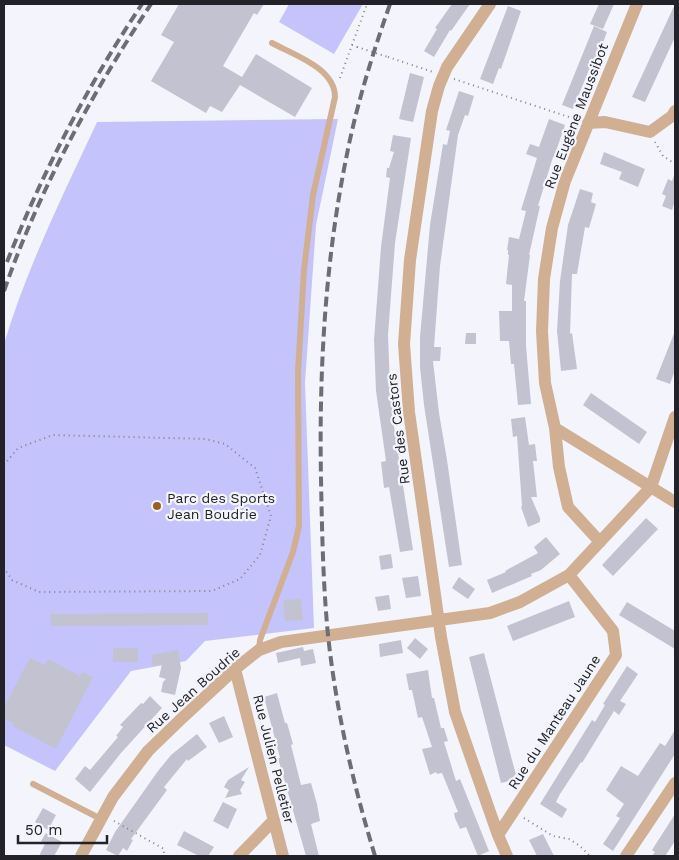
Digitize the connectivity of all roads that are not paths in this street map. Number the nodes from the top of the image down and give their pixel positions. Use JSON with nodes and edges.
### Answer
{"nodes":[{"id":1,"x":490,"y":4,"type":"edge"},
{"id":2,"x":637,"y":4,"type":"edge"},
{"id":3,"x":272,"y":43,"type":"dead end"},
{"id":4,"x":675,"y":111,"type":"edge"},
{"id":5,"x":588,"y":123,"type":"junction"},
{"id":6,"x":675,"y":417,"type":"edge"},
{"id":7,"x":555,"y":428,"type":"junction"},
{"id":8,"x":651,"y":487,"type":"junction"},
{"id":9,"x":675,"y":502,"type":"edge"},
{"id":10,"x":600,"y":542,"type":"junction"},
{"id":11,"x":569,"y":575,"type":"junction"},
{"id":12,"x":439,"y":621,"type":"junction"},
{"id":13,"x":259,"y":650,"type":"junction"},
{"id":14,"x":235,"y":669,"type":"junction"},
{"id":15,"x":675,"y":783,"type":"edge"},
{"id":16,"x":34,"y":784,"type":"dead end"},
{"id":17,"x":102,"y":817,"type":"junction"},
{"id":18,"x":274,"y":820,"type":"junction"},
{"id":19,"x":498,"y":835,"type":"junction"},
{"id":20,"x":81,"y":856,"type":"edge"},
{"id":21,"x":239,"y":856,"type":"edge"},
{"id":22,"x":283,"y":856,"type":"edge"},
{"id":23,"x":507,"y":856,"type":"edge"},
{"id":24,"x":626,"y":856,"type":"edge"}],
"edges":[{"from":1,"to":12,"type":"street","name":"Rue des Castors"},
{"from":2,"to":5,"type":"street","name":"Rue Eugène Maussibot"},
{"from":3,"to":13,"type":"lane"},
{"from":4,"to":5,"type":"street"},
{"from":5,"to":7,"type":"street","name":"Rue Eugène Maussibot"},
{"from":6,"to":8,"type":"street"},
{"from":7,"to":8,"type":"street"},
{"from":7,"to":10,"type":"street","name":"Rue Eugène Maussibot"},
{"from":8,"to":9,"type":"street"},
{"from":8,"to":10,"type":"street","name":"Rue Jean Boudrie"},
{"from":10,"to":11,"type":"street","name":"Rue Jean Boudrie"},
{"from":11,"to":12,"type":"street","name":"Rue Jean Boudrie"},
{"from":11,"to":19,"type":"street","name":"Rue du Manteau Jaune"},
{"from":12,"to":13,"type":"street","name":"Rue Jean Boudrie"},
{"from":12,"to":19,"type":"street","name":"Rue des Castors"},
{"from":13,"to":14,"type":"street","name":"Rue Jean Boudrie"},
{"from":14,"to":17,"type":"street","name":"Rue Jean Boudrie"},
{"from":14,"to":18,"type":"street","name":"Rue Julien Pelletier"},
{"from":15,"to":24,"type":"street"},
{"from":16,"to":17,"type":"lane"},
{"from":17,"to":20,"type":"street","name":"Rue Jean Boudrie"},
{"from":18,"to":21,"type":"street"},
{"from":18,"to":22,"type":"street","name":"Rue Julien Pelletier"},
{"from":19,"to":23,"type":"street","name":"Rue des Castors"}]}
